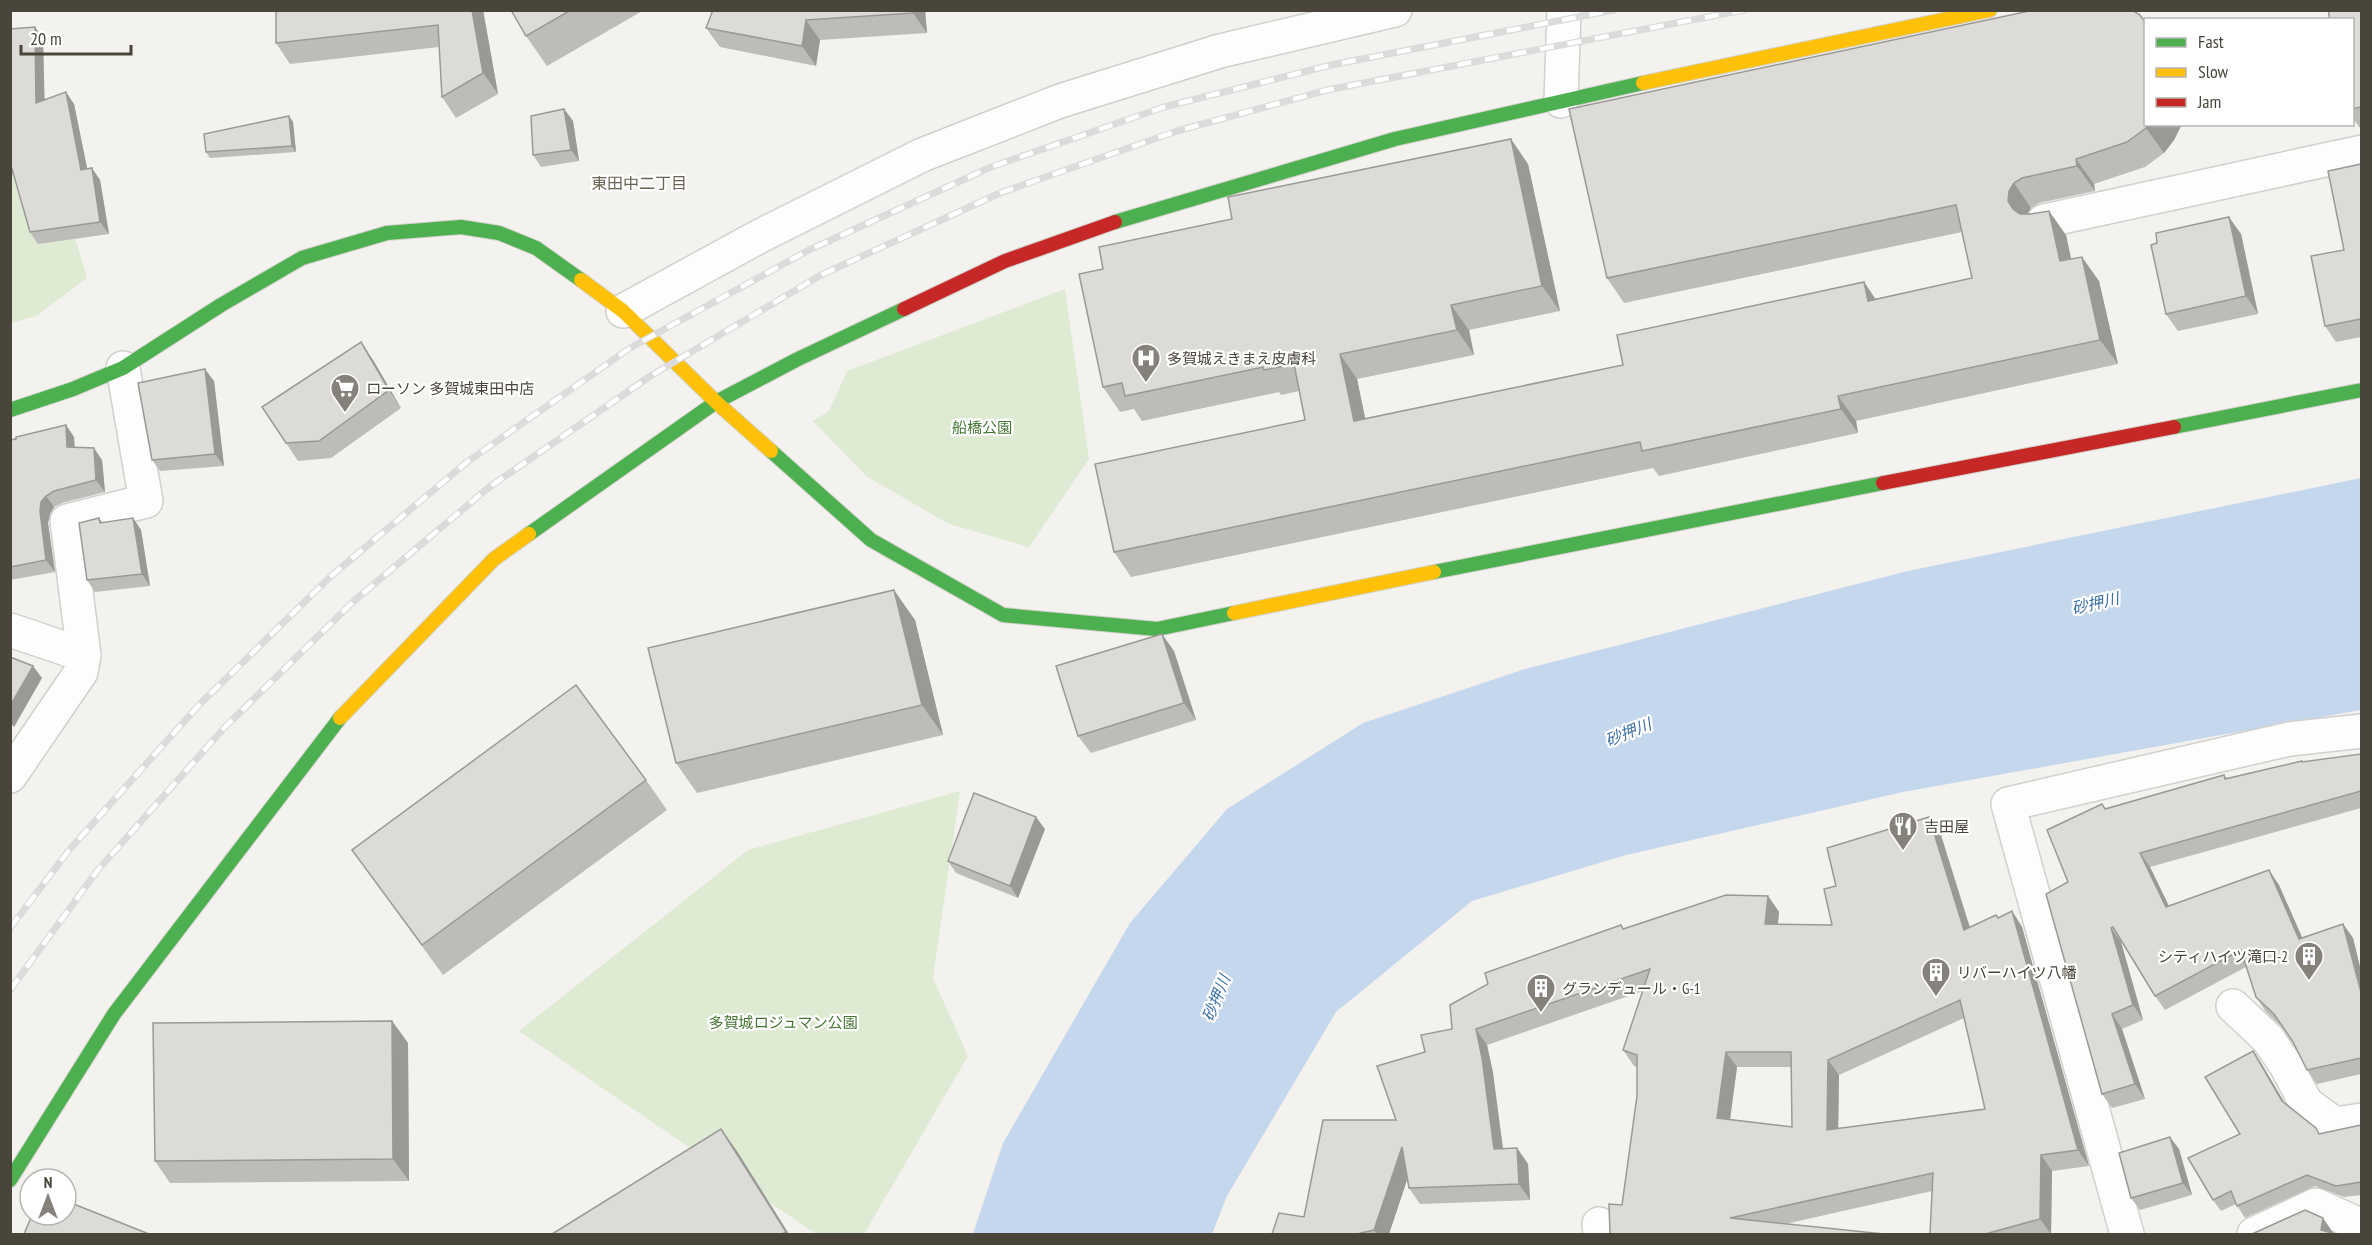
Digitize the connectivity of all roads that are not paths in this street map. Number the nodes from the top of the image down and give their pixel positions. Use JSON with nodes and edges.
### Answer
{"nodes":[{"id":1,"x":1395,"y":10,"type":"edge"},
{"id":2,"x":1564,"y":10,"type":"edge"},
{"id":3,"x":1990,"y":10,"type":"edge"},
{"id":4,"x":1561,"y":101,"type":"junction"},
{"id":5,"x":2361,"y":152,"type":"edge"},
{"id":6,"x":2043,"y":221,"type":"edge"},
{"id":7,"x":623,"y":311,"type":"junction"},
{"id":8,"x":123,"y":368,"type":"junction"},
{"id":9,"x":2361,"y":390,"type":"edge"},
{"id":10,"x":716,"y":402,"type":"junction"},
{"id":11,"x":10,"y":410,"type":"edge"},
{"id":12,"x":10,"y":630,"type":"edge"},
{"id":13,"x":84,"y":655,"type":"junction"},
{"id":14,"x":2361,"y":731,"type":"edge"},
{"id":15,"x":10,"y":776,"type":"edge"},
{"id":16,"x":2233,"y":1006,"type":"dead end"},
{"id":17,"x":2361,"y":1120,"type":"edge"},
{"id":18,"x":10,"y":1180,"type":"edge"},
{"id":19,"x":2361,"y":1226,"type":"edge"},
{"id":20,"x":2127,"y":1234,"type":"edge"},
{"id":21,"x":2254,"y":1234,"type":"edge"}],
"edges":[{"from":1,"to":7,"type":"street"},
{"from":2,"to":4,"type":"street"},
{"from":3,"to":4,"type":"street"},
{"from":4,"to":10,"type":"street"},
{"from":5,"to":6,"type":"street"},
{"from":7,"to":8,"type":"street"},
{"from":7,"to":10,"type":"street"},
{"from":8,"to":11,"type":"street"},
{"from":8,"to":13,"type":"street"},
{"from":9,"to":10,"type":"street"},
{"from":10,"to":18,"type":"street"},
{"from":12,"to":13,"type":"street"},
{"from":13,"to":15,"type":"street"},
{"from":14,"to":20,"type":"street"},
{"from":16,"to":17,"type":"street"},
{"from":19,"to":21,"type":"street"}]}
